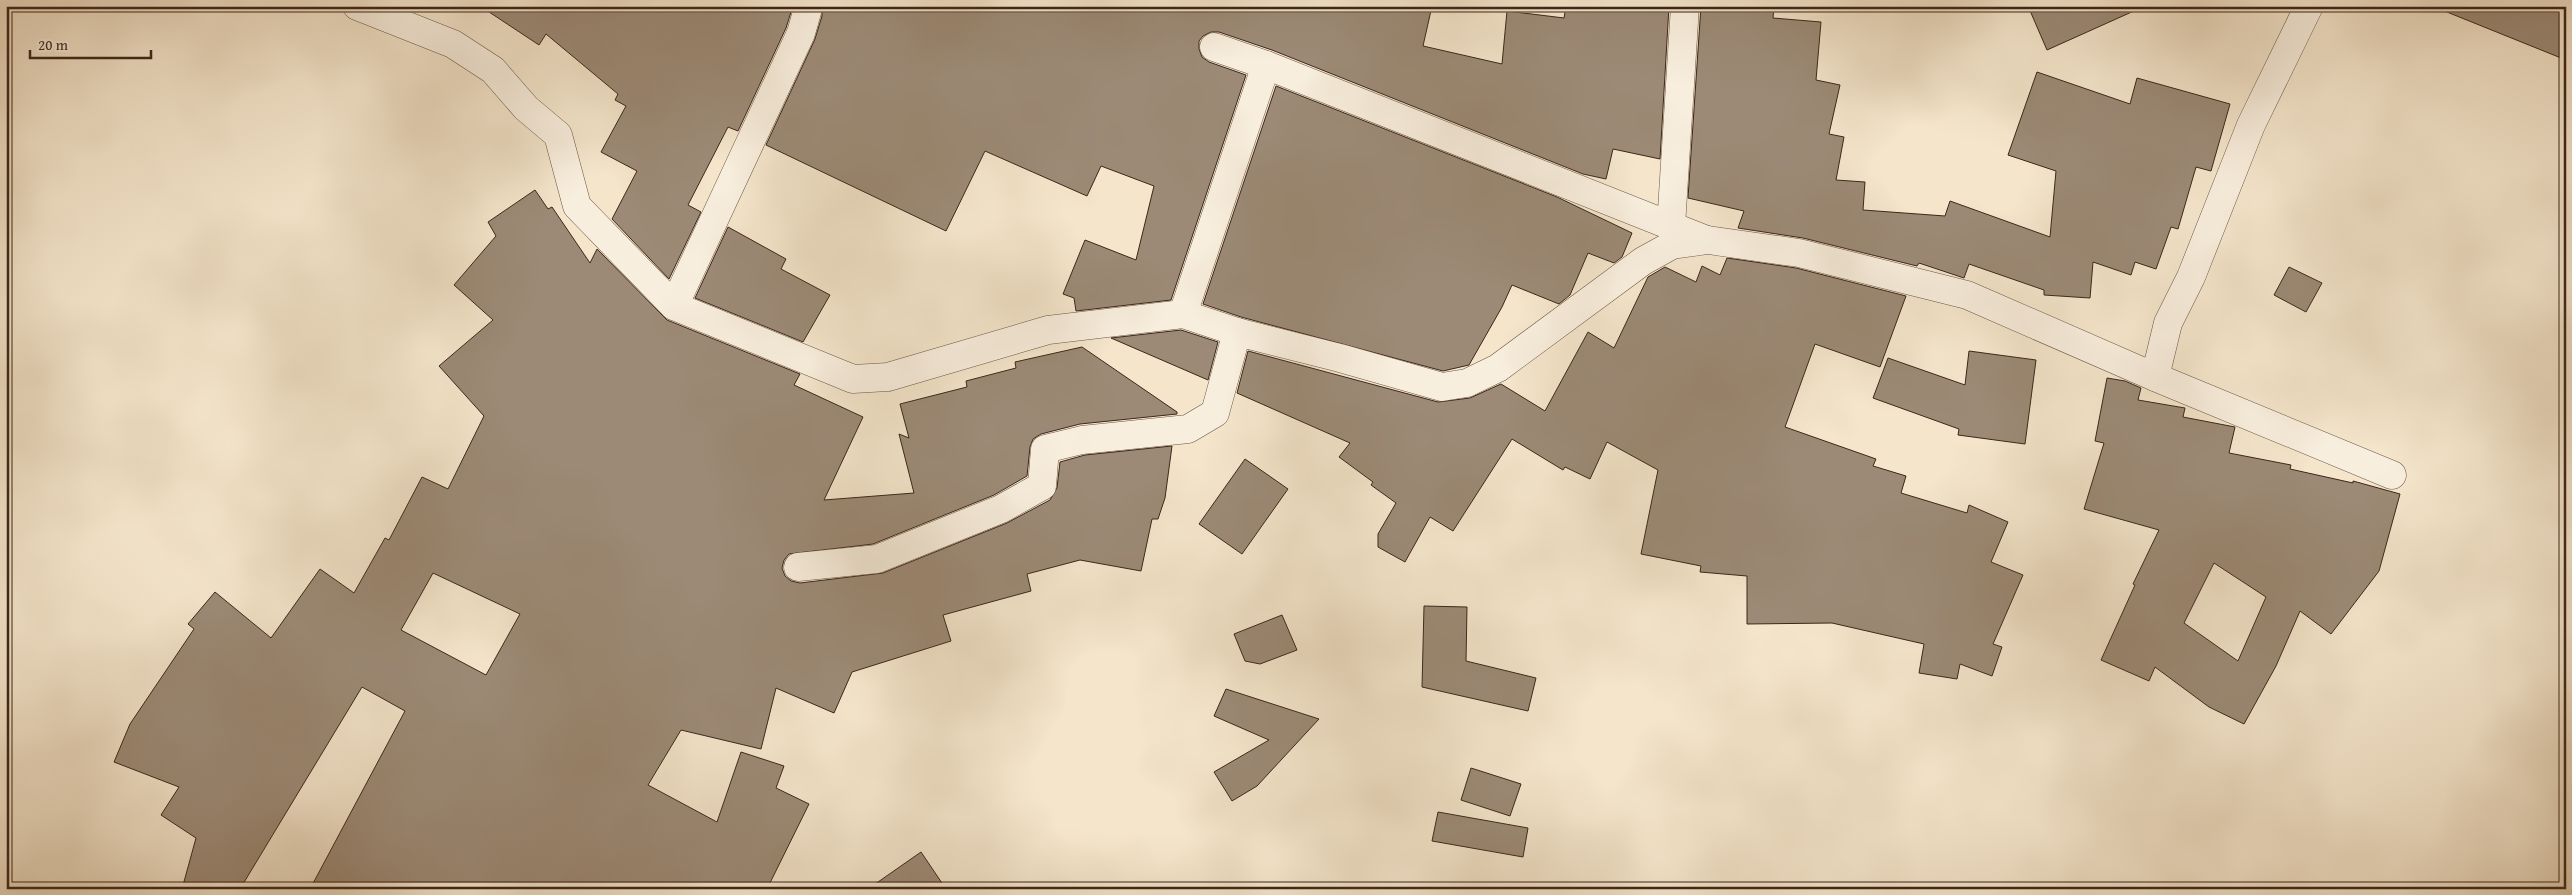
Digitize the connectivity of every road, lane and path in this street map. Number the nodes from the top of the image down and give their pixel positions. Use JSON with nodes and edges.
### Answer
{"nodes":[{"id":1,"x":357,"y":6,"type":"edge"},
{"id":2,"x":805,"y":6,"type":"edge"},
{"id":3,"x":1685,"y":6,"type":"edge"},
{"id":4,"x":2309,"y":6,"type":"edge"},
{"id":5,"x":1214,"y":47,"type":"dead end"},
{"id":6,"x":1266,"y":64,"type":"junction"},
{"id":7,"x":1671,"y":226,"type":"junction"},
{"id":8,"x":1708,"y":240,"type":"junction"},
{"id":9,"x":674,"y":306,"type":"junction"},
{"id":10,"x":1183,"y":314,"type":"junction"},
{"id":11,"x":1237,"y":332,"type":"junction"},
{"id":12,"x":2155,"y":377,"type":"junction"},
{"id":13,"x":2392,"y":475,"type":"dead end"},
{"id":14,"x":798,"y":567,"type":"dead end"}],
"edges":[{"from":1,"to":9,"type":"street"},
{"from":2,"to":9,"type":"street"},
{"from":3,"to":7,"type":"street"},
{"from":4,"to":12,"type":"street"},
{"from":5,"to":6,"type":"street"},
{"from":6,"to":7,"type":"street"},
{"from":6,"to":10,"type":"street"},
{"from":7,"to":8,"type":"street"},
{"from":8,"to":11,"type":"street"},
{"from":8,"to":12,"type":"street"},
{"from":9,"to":10,"type":"street"},
{"from":10,"to":11,"type":"street"},
{"from":11,"to":14,"type":"street"},
{"from":12,"to":13,"type":"street"}]}
